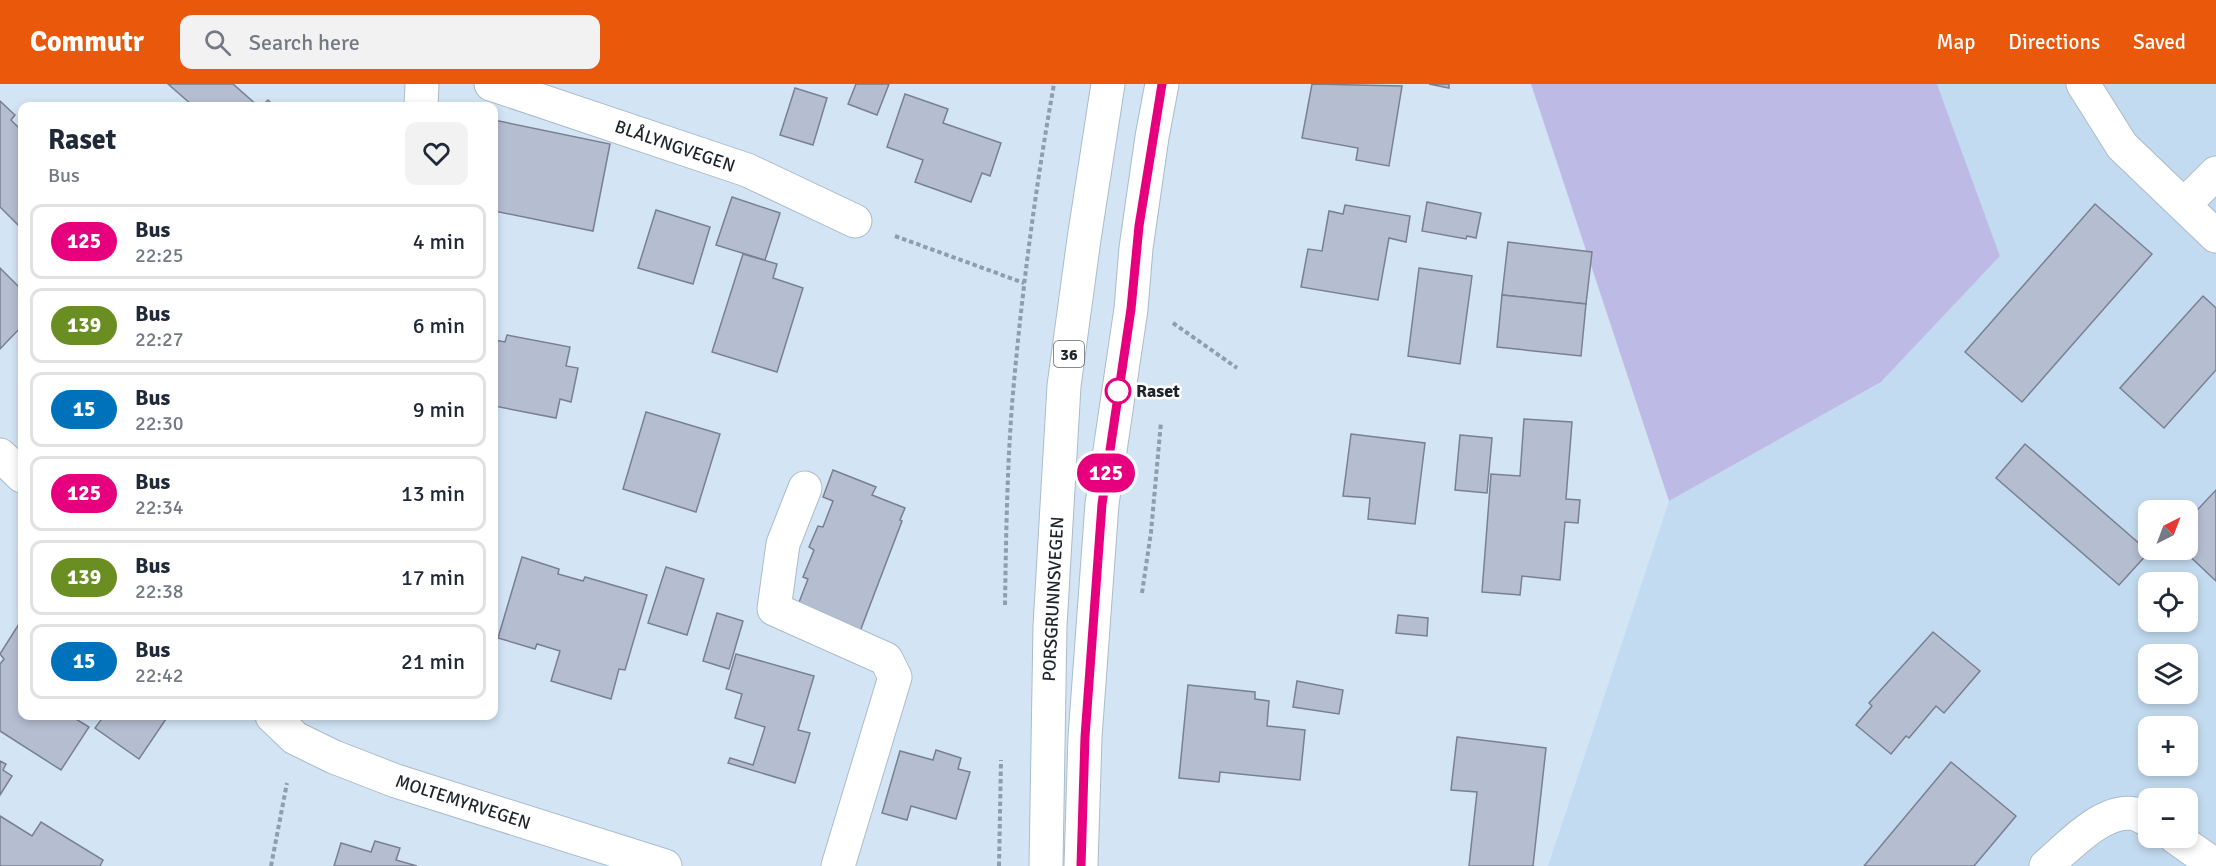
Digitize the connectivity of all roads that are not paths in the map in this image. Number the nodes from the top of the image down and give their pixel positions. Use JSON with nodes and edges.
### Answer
{"nodes":[{"id":1,"x":422,"y":84,"type":"edge"},
{"id":2,"x":491,"y":84,"type":"edge"},
{"id":3,"x":1108,"y":84,"type":"edge"},
{"id":4,"x":1162,"y":84,"type":"edge"},
{"id":5,"x":2083,"y":84,"type":"edge"},
{"id":6,"x":421,"y":102,"type":"edge"},
{"id":7,"x":2216,"y":173,"type":"edge"},
{"id":8,"x":2184,"y":205,"type":"junction"},
{"id":9,"x":855,"y":221,"type":"road end"},
{"id":10,"x":2216,"y":236,"type":"edge"},
{"id":11,"x":0,"y":454,"type":"edge"},
{"id":12,"x":18,"y":472,"type":"edge"},
{"id":13,"x":805,"y":488,"type":"dead end"},
{"id":14,"x":276,"y":720,"type":"edge"},
{"id":15,"x":2138,"y":815,"type":"edge"},
{"id":16,"x":2191,"y":848,"type":"edge"},
{"id":17,"x":665,"y":866,"type":"edge"},
{"id":18,"x":838,"y":866,"type":"edge"},
{"id":19,"x":1046,"y":866,"type":"edge"},
{"id":20,"x":1081,"y":866,"type":"edge"},
{"id":21,"x":2046,"y":866,"type":"edge"},
{"id":22,"x":2216,"y":866,"type":"edge"}],
"edges":[{"from":1,"to":6,"type":"main road"},
{"from":2,"to":9,"type":"main road","name":"BLÅLYNGVEGEN"},
{"from":3,"to":19,"type":"main road","name":"PORSGRUNNSVEGEN","number":"36"},
{"from":4,"to":20,"type":"main road"},
{"from":5,"to":8,"type":"main road"},
{"from":7,"to":8,"type":"main road"},
{"from":8,"to":10,"type":"main road"},
{"from":11,"to":12,"type":"main road"},
{"from":13,"to":18,"type":"main road"},
{"from":14,"to":17,"type":"main road","name":"MOLTEMYRVEGEN"},
{"from":15,"to":21,"type":"main road"},
{"from":16,"to":22,"type":"main road"}]}
